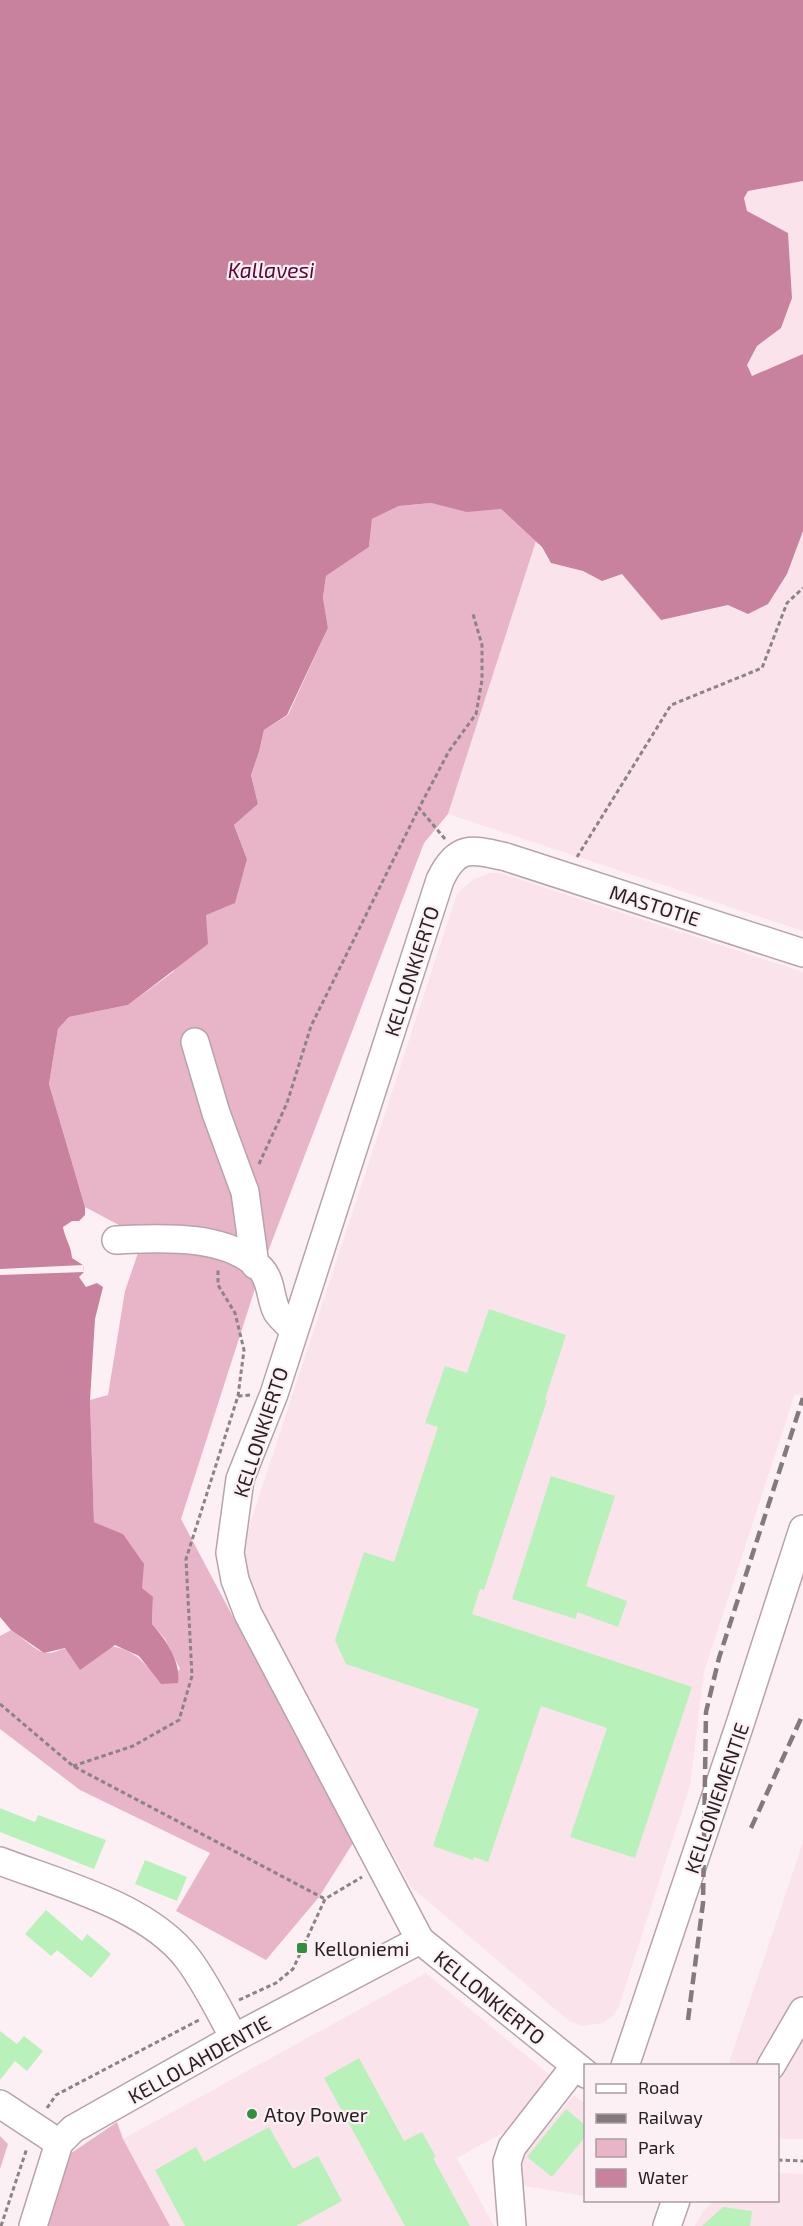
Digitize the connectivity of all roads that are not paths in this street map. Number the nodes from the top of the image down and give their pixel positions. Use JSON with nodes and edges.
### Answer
{"nodes":[{"id":1,"x":506,"y":857,"type":"joint"},
{"id":2,"x":803,"y":952,"type":"edge"},
{"id":3,"x":195,"y":1041,"type":"dead end"},
{"id":4,"x":116,"y":1240,"type":"dead end"},
{"id":5,"x":255,"y":1265,"type":"junction"},
{"id":6,"x":293,"y":1329,"type":"junction"},
{"id":7,"x":803,"y":1529,"type":"edge"},
{"id":8,"x":0,"y":1861,"type":"edge"},
{"id":9,"x":420,"y":1940,"type":"junction"},
{"id":10,"x":803,"y":2011,"type":"edge"},
{"id":11,"x":234,"y":2038,"type":"junction"},
{"id":12,"x":626,"y":2064,"type":"edge"},
{"id":13,"x":772,"y":2064,"type":"edge"},
{"id":14,"x":580,"y":2070,"type":"edge"},
{"id":15,"x":0,"y":2104,"type":"edge"},
{"id":16,"x":59,"y":2143,"type":"junction"},
{"id":17,"x":675,"y":2202,"type":"edge"},
{"id":18,"x":33,"y":2226,"type":"edge"},
{"id":19,"x":512,"y":2226,"type":"edge"},
{"id":20,"x":667,"y":2226,"type":"edge"}],
"edges":[{"from":1,"to":2,"type":"street","name":"MASTOTIE"},
{"from":1,"to":6,"type":"street","name":"KELLONKIERTO"},
{"from":3,"to":5,"type":"street"},
{"from":4,"to":5,"type":"street"},
{"from":5,"to":6,"type":"street"},
{"from":6,"to":9,"type":"street","name":"KELLONKIERTO"},
{"from":7,"to":12,"type":"street","name":"KELLONIEMENTIE"},
{"from":8,"to":11,"type":"street"},
{"from":9,"to":11,"type":"street","name":"KELLOLAHDENTIE"},
{"from":9,"to":14,"type":"street","name":"KELLONKIERTO"},
{"from":10,"to":13,"type":"street"},
{"from":11,"to":16,"type":"street","name":"KELLOLAHDENTIE"},
{"from":14,"to":19,"type":"street"},
{"from":15,"to":16,"type":"street"},
{"from":16,"to":18,"type":"street"},
{"from":17,"to":20,"type":"street"}]}
